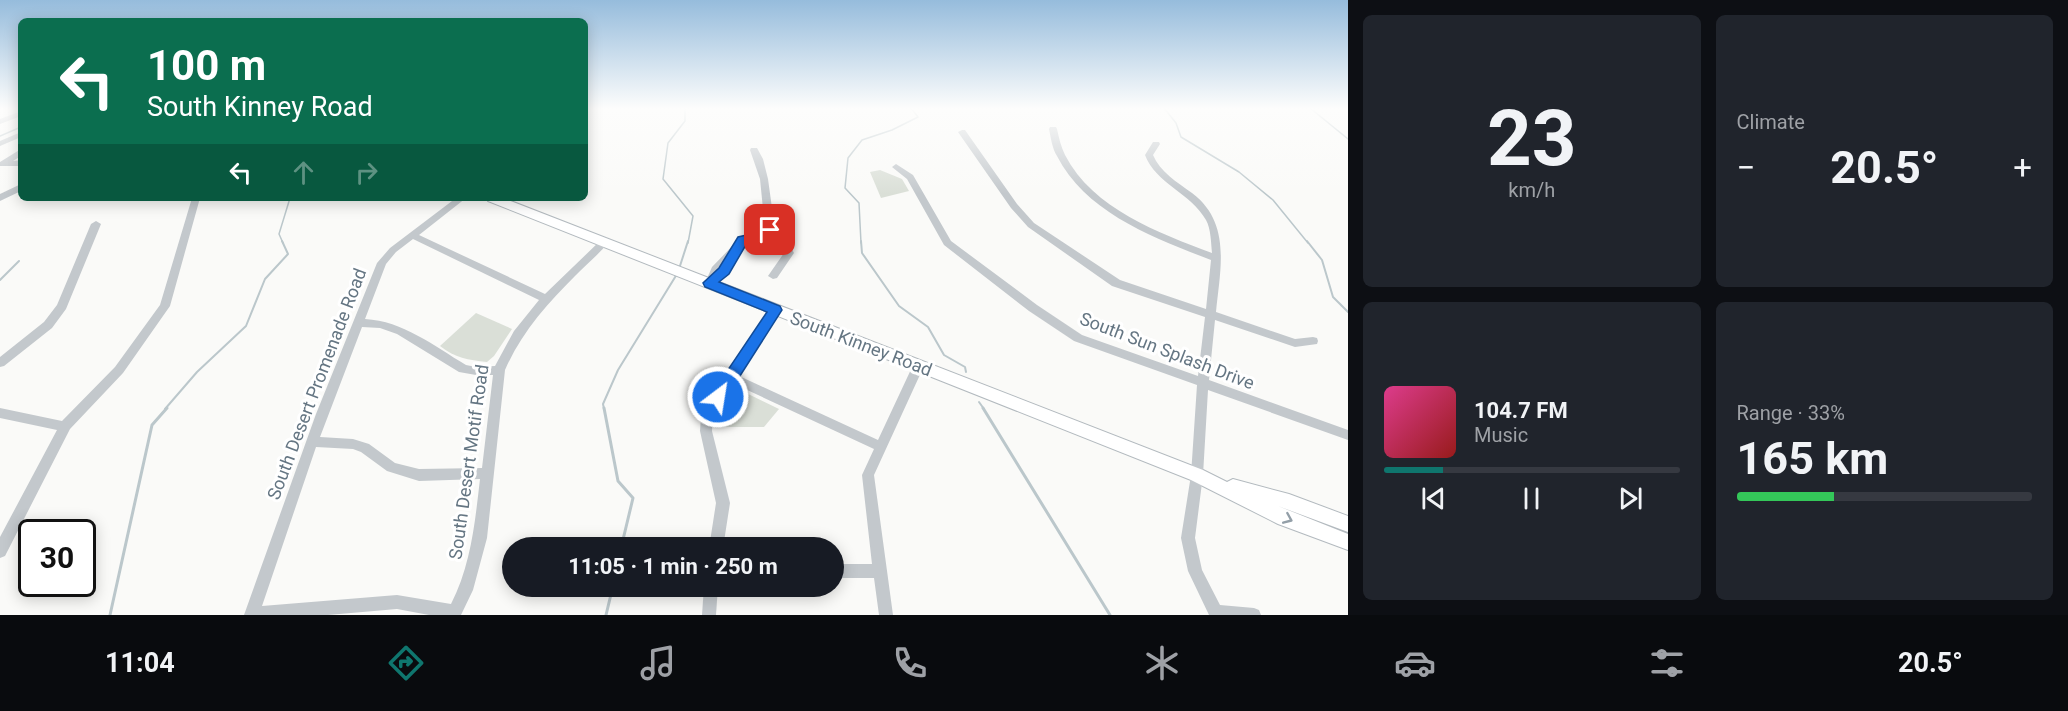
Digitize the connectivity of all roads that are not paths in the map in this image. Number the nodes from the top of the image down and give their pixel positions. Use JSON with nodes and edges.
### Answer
{"nodes":[{"id":1,"x":15,"y":137,"type":"edge"},
{"id":2,"x":966,"y":137,"type":"edge"},
{"id":3,"x":1055,"y":137,"type":"edge"},
{"id":4,"x":0,"y":144,"type":"edge"},
{"id":5,"x":1156,"y":144,"type":"dead end"},
{"id":6,"x":754,"y":150,"type":"dead end"},
{"id":7,"x":18,"y":154,"type":"edge"},
{"id":8,"x":18,"y":163,"type":"edge"},
{"id":9,"x":1,"y":164,"type":"edge"},
{"id":10,"x":896,"y":167,"type":"dead end"},
{"id":11,"x":18,"y":189,"type":"edge"},
{"id":12,"x":0,"y":198,"type":"edge"},
{"id":13,"x":195,"y":201,"type":"edge"},
{"id":14,"x":458,"y":201,"type":"edge"},
{"id":15,"x":500,"y":201,"type":"edge"},
{"id":16,"x":96,"y":224,"type":"dead end"},
{"id":17,"x":412,"y":235,"type":"junction"},
{"id":18,"x":764,"y":235,"type":"junction"},
{"id":19,"x":604,"y":242,"type":"junction"},
{"id":20,"x":1216,"y":258,"type":"junction"},
{"id":21,"x":773,"y":276,"type":"dead end"},
{"id":22,"x":710,"y":283,"type":"junction"},
{"id":23,"x":546,"y":299,"type":"junction"},
{"id":24,"x":776,"y":310,"type":"junction"},
{"id":25,"x":1211,"y":314,"type":"junction"},
{"id":26,"x":358,"y":323,"type":"junction"},
{"id":27,"x":1313,"y":341,"type":"dead end"},
{"id":28,"x":0,"y":363,"type":"edge"},
{"id":29,"x":918,"y":366,"type":"junction"},
{"id":30,"x":499,"y":370,"type":"junction"},
{"id":31,"x":730,"y":377,"type":"junction"},
{"id":32,"x":1203,"y":383,"type":"junction"},
{"id":33,"x":0,"y":413,"type":"edge"},
{"id":34,"x":65,"y":427,"type":"junction"},
{"id":35,"x":1348,"y":435,"type":"edge"},
{"id":36,"x":312,"y":442,"type":"junction"},
{"id":37,"x":881,"y":447,"type":"junction"},
{"id":38,"x":487,"y":473,"type":"junction"},
{"id":39,"x":1197,"y":475,"type":"junction"},
{"id":40,"x":1348,"y":524,"type":"edge"},
{"id":41,"x":718,"y":537,"type":"edge"},
{"id":42,"x":1348,"y":542,"type":"edge"},
{"id":43,"x":0,"y":551,"type":"edge"},
{"id":44,"x":844,"y":571,"type":"edge"},
{"id":45,"x":880,"y":571,"type":"junction"},
{"id":46,"x":710,"y":597,"type":"edge"},
{"id":47,"x":251,"y":614,"type":"edge"},
{"id":48,"x":454,"y":614,"type":"edge"},
{"id":49,"x":1216,"y":614,"type":"edge"},
{"id":50,"x":709,"y":615,"type":"edge"},
{"id":51,"x":886,"y":615,"type":"edge"},
{"id":52,"x":1254,"y":615,"type":"edge"}],
"edges":[{"from":1,"to":4,"type":"street"},
{"from":2,"to":25,"type":"street"},
{"from":3,"to":20,"type":"street"},
{"from":5,"to":20,"type":"street"},
{"from":6,"to":18,"type":"street"},
{"from":7,"to":9,"type":"street"},
{"from":8,"to":9,"type":"street"},
{"from":10,"to":32,"type":"street","name":"South Sun Splash Drive"},
{"from":11,"to":12,"type":"street"},
{"from":13,"to":34,"type":"street"},
{"from":14,"to":17,"type":"street","name":"South Desert Promenade Road"},
{"from":15,"to":19,"type":"main road","name":"South Kinney Road"},
{"from":16,"to":28,"type":"street"},
{"from":17,"to":23,"type":"street"},
{"from":17,"to":26,"type":"street","name":"South Desert Promenade Road"},
{"from":18,"to":21,"type":"street"},
{"from":18,"to":22,"type":"street"},
{"from":19,"to":22,"type":"main road","name":"South Kinney Road"},
{"from":19,"to":23,"type":"street","name":"South Desert Motif Road"},
{"from":20,"to":25,"type":"street"},
{"from":22,"to":24,"type":"main road","name":"South Kinney Road"},
{"from":23,"to":30,"type":"street","name":"South Desert Motif Road"},
{"from":24,"to":29,"type":"main road","name":"South Kinney Road"},
{"from":24,"to":31,"type":"street"},
{"from":25,"to":27,"type":"street"},
{"from":25,"to":32,"type":"street"},
{"from":26,"to":30,"type":"street"},
{"from":26,"to":36,"type":"street","name":"South Desert Promenade Road"},
{"from":29,"to":37,"type":"street"},
{"from":29,"to":39,"type":"main road","name":"South Kinney Road"},
{"from":30,"to":38,"type":"street","name":"South Desert Motif Road"},
{"from":31,"to":37,"type":"street"},
{"from":31,"to":41,"type":"street"},
{"from":32,"to":35,"type":"street","name":"South Sun Splash Drive"},
{"from":32,"to":39,"type":"street"},
{"from":33,"to":34,"type":"street"},
{"from":34,"to":43,"type":"street"},
{"from":36,"to":38,"type":"street"},
{"from":36,"to":47,"type":"street","name":"South Desert Promenade Road"},
{"from":37,"to":45,"type":"street"},
{"from":38,"to":48,"type":"street","name":"South Desert Motif Road"},
{"from":39,"to":40,"type":"main road","name":"South Kinney Road"},
{"from":39,"to":42,"type":"main road","name":"South Kinney Road","one_way":true},
{"from":39,"to":49,"type":"street"},
{"from":44,"to":45,"type":"street"},
{"from":45,"to":51,"type":"street"},
{"from":46,"to":50,"type":"street"},
{"from":47,"to":48,"type":"street"},
{"from":49,"to":52,"type":"street"}]}
